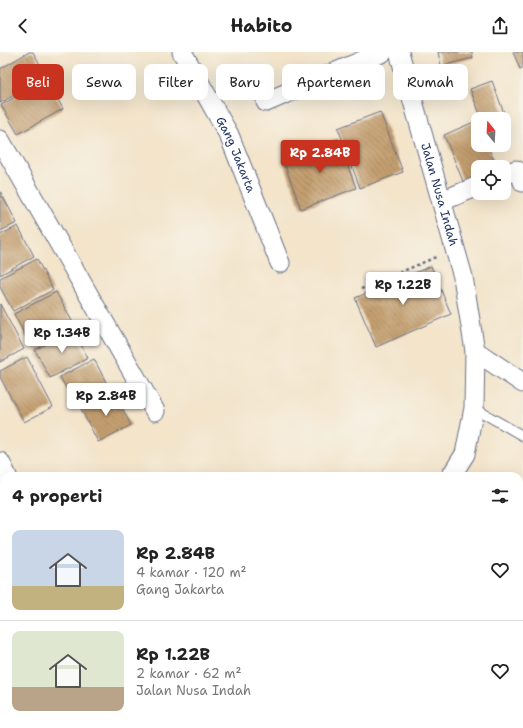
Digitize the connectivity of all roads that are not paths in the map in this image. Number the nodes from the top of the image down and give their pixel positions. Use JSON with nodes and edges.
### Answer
{"nodes":[{"id":1,"x":182,"y":52,"type":"edge"},
{"id":2,"x":383,"y":52,"type":"edge"},
{"id":3,"x":399,"y":52,"type":"edge"},
{"id":4,"x":266,"y":102,"type":"dead end"},
{"id":5,"x":0,"y":140,"type":"edge"},
{"id":6,"x":511,"y":172,"type":"edge"},
{"id":7,"x":523,"y":182,"type":"edge"},
{"id":8,"x":471,"y":189,"type":"edge"},
{"id":9,"x":442,"y":201,"type":"junction"},
{"id":10,"x":280,"y":263,"type":"dead end"},
{"id":11,"x":476,"y":351,"type":"junction"},
{"id":12,"x":523,"y":383,"type":"edge"},
{"id":13,"x":474,"y":408,"type":"junction"},
{"id":14,"x":155,"y":411,"type":"dead end"},
{"id":15,"x":523,"y":436,"type":"edge"},
{"id":16,"x":0,"y":462,"type":"edge"},
{"id":17,"x":5,"y":472,"type":"edge"},
{"id":18,"x":453,"y":472,"type":"edge"}],
"edges":[{"from":1,"to":10,"type":"street","name":"Gang Jakarta"},
{"from":2,"to":4,"type":"street"},
{"from":3,"to":9,"type":"street","name":"Jalan Nusa Indah"},
{"from":5,"to":14,"type":"street"},
{"from":6,"to":7,"type":"street"},
{"from":8,"to":9,"type":"street"},
{"from":9,"to":11,"type":"street","name":"Jalan Nusa Indah"},
{"from":11,"to":12,"type":"street"},
{"from":11,"to":13,"type":"street","name":"Jalan Nusa Indah"},
{"from":13,"to":15,"type":"lane"},
{"from":13,"to":18,"type":"street","name":"Jalan Nusa Indah"},
{"from":16,"to":17,"type":"street"}]}
